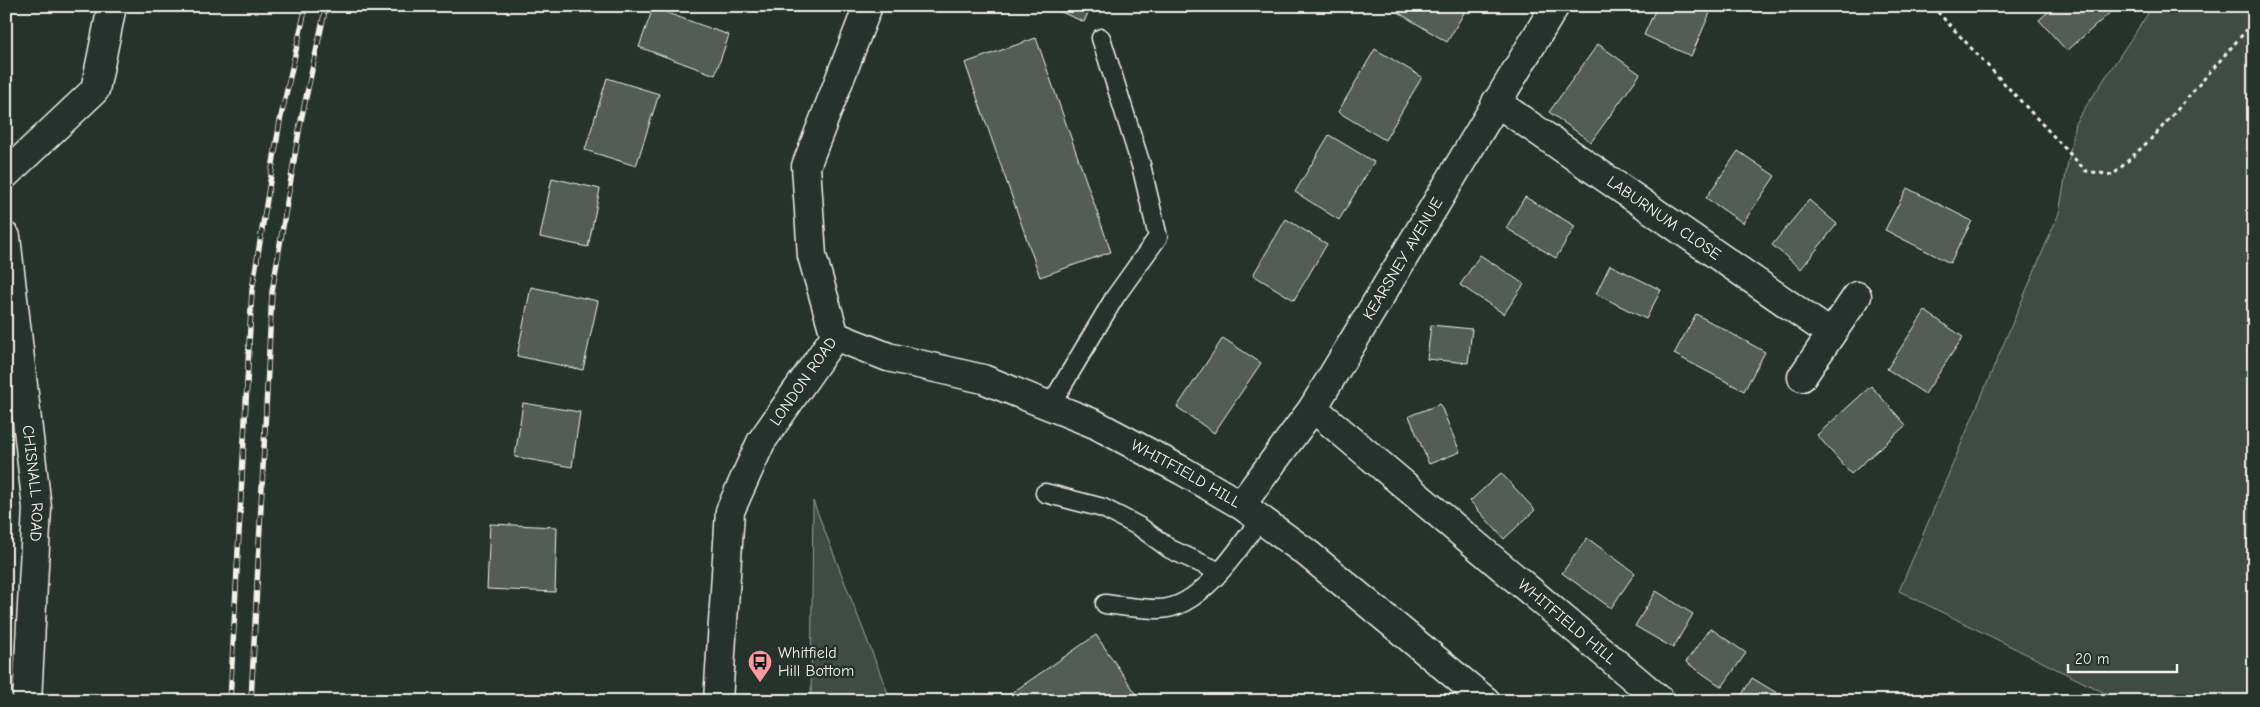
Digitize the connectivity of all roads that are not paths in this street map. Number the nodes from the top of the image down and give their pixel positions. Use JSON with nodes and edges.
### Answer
{"nodes":[{"id":1,"x":112,"y":6,"type":"edge"},
{"id":2,"x":868,"y":6,"type":"edge"},
{"id":3,"x":1556,"y":6,"type":"edge"},
{"id":4,"x":1101,"y":38,"type":"dead end"},
{"id":5,"x":1496,"y":102,"type":"junction"},
{"id":6,"x":6,"y":174,"type":"edge"},
{"id":7,"x":6,"y":237,"type":"edge"},
{"id":8,"x":1857,"y":296,"type":"dead end"},
{"id":9,"x":1831,"y":334,"type":"junction"},
{"id":10,"x":835,"y":336,"type":"junction"},
{"id":11,"x":1802,"y":377,"type":"dead end"},
{"id":12,"x":1050,"y":406,"type":"junction"},
{"id":13,"x":1312,"y":408,"type":"junction"},
{"id":14,"x":1045,"y":493,"type":"dead end"},
{"id":15,"x":1250,"y":512,"type":"junction"},
{"id":16,"x":1220,"y":572,"type":"junction"},
{"id":17,"x":1105,"y":604,"type":"dead end"},
{"id":18,"x":26,"y":701,"type":"edge"},
{"id":19,"x":718,"y":701,"type":"edge"},
{"id":20,"x":1486,"y":701,"type":"edge"},
{"id":21,"x":1661,"y":701,"type":"edge"}],
"edges":[{"from":1,"to":6,"type":"street"},
{"from":2,"to":10,"type":"street","name":"LONDON ROAD"},
{"from":3,"to":5,"type":"street","name":"KEARSNEY AVENUE"},
{"from":4,"to":12,"type":"lane"},
{"from":5,"to":9,"type":"street","name":"LABURNUM CLOSE"},
{"from":5,"to":13,"type":"street","name":"KEARSNEY AVENUE"},
{"from":7,"to":18,"type":"street","name":"CHISNALL ROAD"},
{"from":8,"to":9,"type":"street"},
{"from":9,"to":11,"type":"street"},
{"from":10,"to":12,"type":"street","name":"WHITFIELD HILL"},
{"from":10,"to":19,"type":"street","name":"LONDON ROAD"},
{"from":12,"to":15,"type":"street","name":"WHITFIELD HILL"},
{"from":13,"to":15,"type":"street","name":"KEARSNEY AVENUE"},
{"from":13,"to":21,"type":"street","name":"WHITFIELD HILL"},
{"from":14,"to":16,"type":"lane"},
{"from":15,"to":16,"type":"lane"},
{"from":15,"to":20,"type":"street","name":"WHITFIELD HILL"},
{"from":16,"to":17,"type":"lane"}]}
